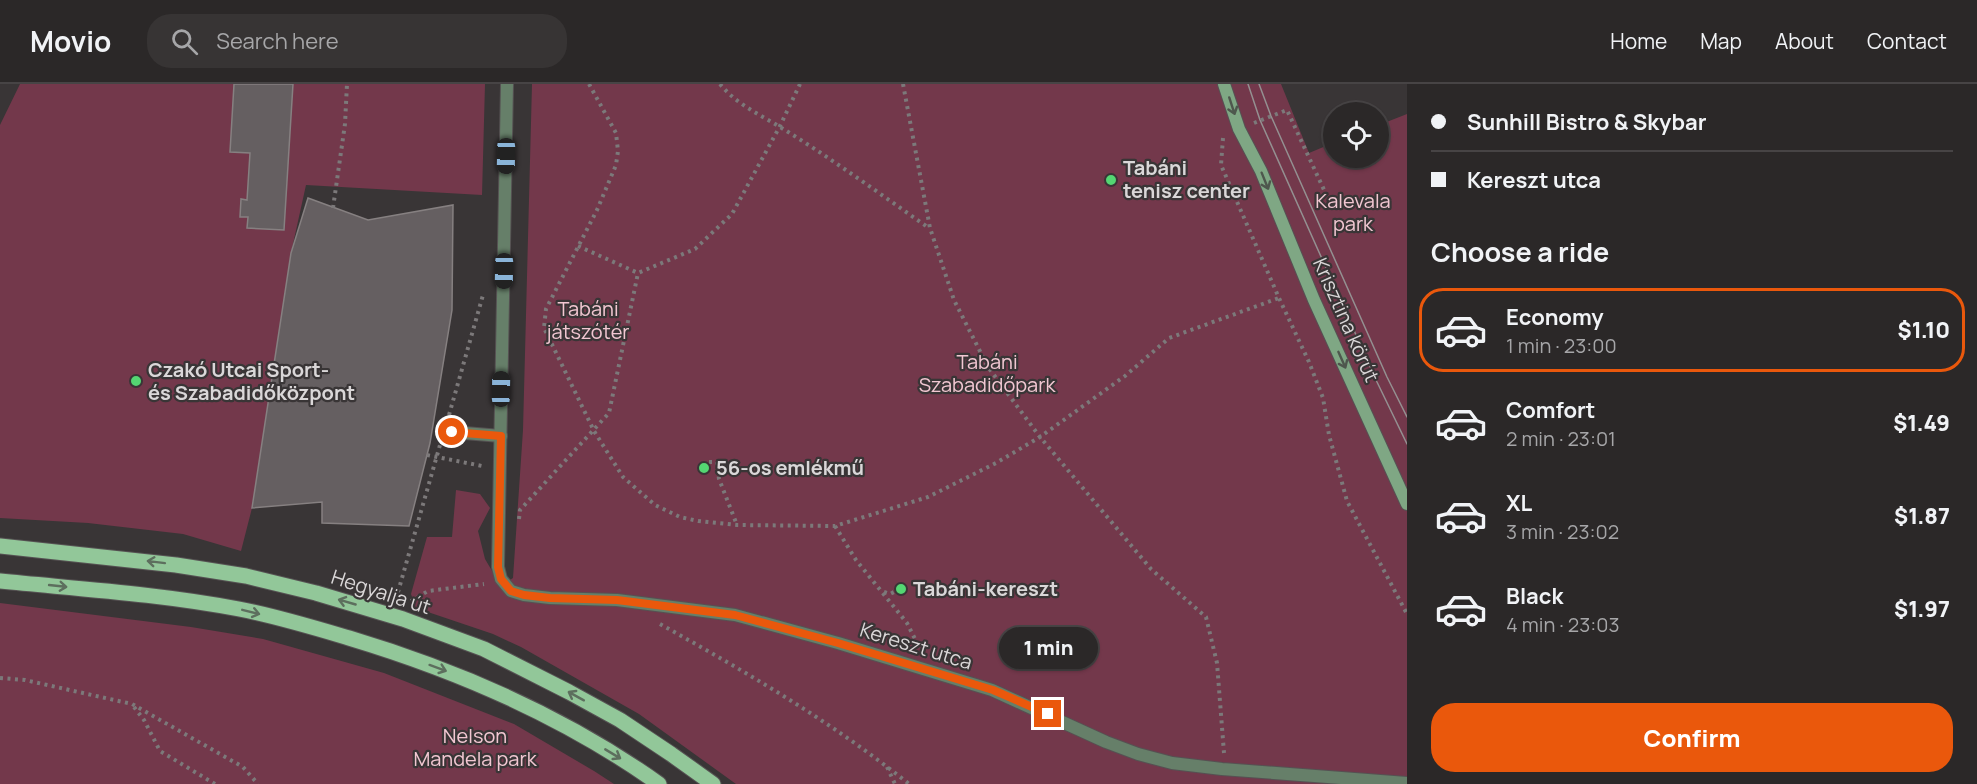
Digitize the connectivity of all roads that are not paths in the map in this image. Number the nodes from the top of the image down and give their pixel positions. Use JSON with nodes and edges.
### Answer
{"nodes":[{"id":1,"x":507,"y":84,"type":"edge"},
{"id":2,"x":1224,"y":84,"type":"edge"},
{"id":3,"x":452,"y":432,"type":"dead end"},
{"id":4,"x":501,"y":436,"type":"junction"},
{"id":5,"x":1407,"y":504,"type":"edge"},
{"id":6,"x":0,"y":546,"type":"edge"},
{"id":7,"x":0,"y":581,"type":"edge"},
{"id":8,"x":1407,"y":783,"type":"edge"},
{"id":9,"x":659,"y":784,"type":"edge"},
{"id":10,"x":713,"y":784,"type":"edge"}],
"edges":[{"from":1,"to":4,"type":"street"},
{"from":2,"to":5,"type":"main road","name":"Krisztina körút","one_way":true},
{"from":3,"to":4,"type":"street"},
{"from":4,"to":8,"type":"street","name":"Kereszt utca"},
{"from":10,"to":6,"type":"main road","name":"Hegyalja út","one_way":true},
{"from":7,"to":9,"type":"main road","one_way":true}]}
